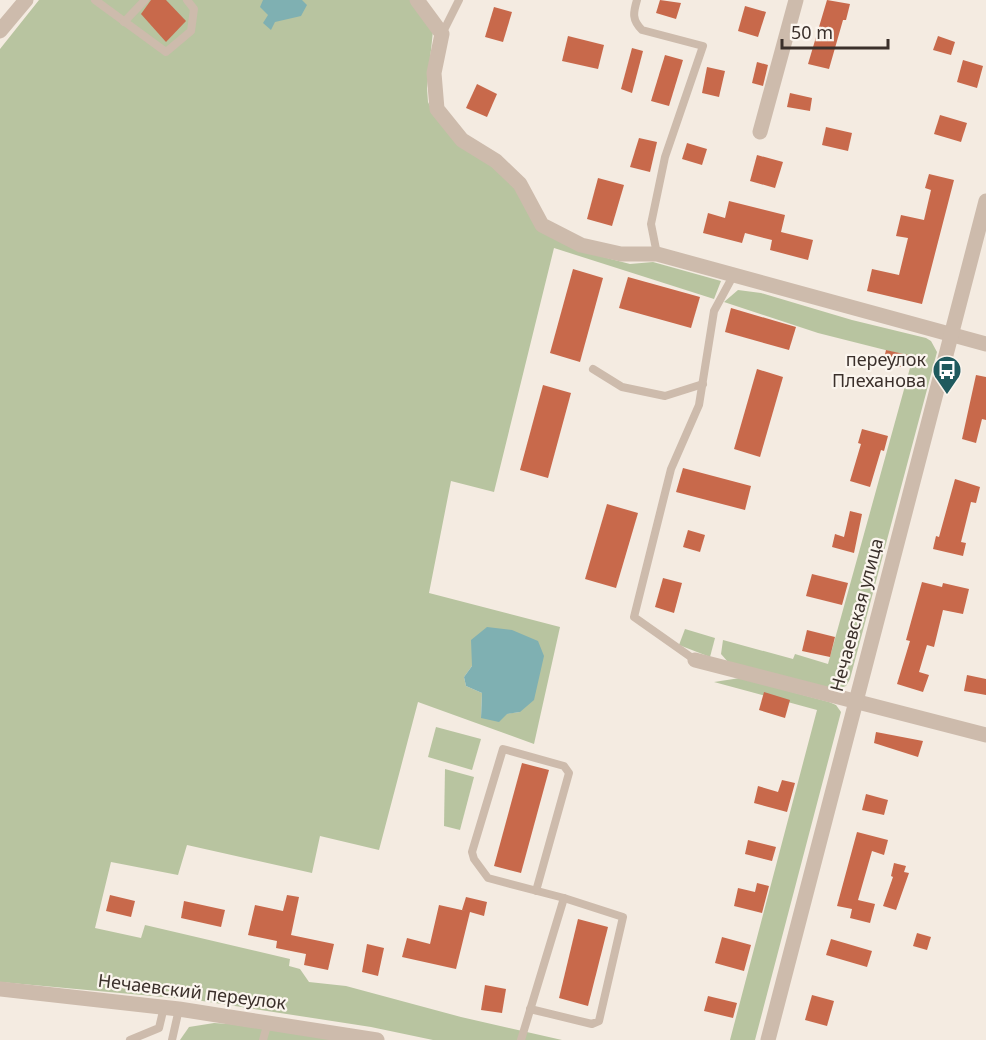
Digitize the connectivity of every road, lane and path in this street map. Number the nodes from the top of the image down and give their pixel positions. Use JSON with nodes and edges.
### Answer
{"nodes":[{"id":1,"x":26,"y":0,"type":"edge"},
{"id":2,"x":95,"y":0,"type":"edge"},
{"id":3,"x":145,"y":0,"type":"edge"},
{"id":4,"x":187,"y":0,"type":"edge"},
{"id":5,"x":417,"y":0,"type":"edge"},
{"id":6,"x":459,"y":0,"type":"edge"},
{"id":7,"x":637,"y":0,"type":"edge"},
{"id":8,"x":796,"y":0,"type":"edge"},
{"id":9,"x":124,"y":22,"type":"junction"},
{"id":10,"x":0,"y":31,"type":"edge"},
{"id":11,"x":442,"y":34,"type":"junction"},
{"id":12,"x":760,"y":132,"type":"dead end"},
{"id":13,"x":986,"y":201,"type":"edge"},
{"id":14,"x":657,"y":254,"type":"junction"},
{"id":15,"x":733,"y":276,"type":"junction"},
{"id":16,"x":952,"y":336,"type":"junction"},
{"id":17,"x":986,"y":344,"type":"edge"},
{"id":18,"x":593,"y":369,"type":"dead end"},
{"id":19,"x":702,"y":384,"type":"junction"},
{"id":20,"x":695,"y":660,"type":"joint"},
{"id":21,"x":854,"y":701,"type":"junction"},
{"id":22,"x":986,"y":735,"type":"edge"},
{"id":23,"x":537,"y":891,"type":"junction"},
{"id":24,"x":564,"y":898,"type":"junction"},
{"id":25,"x":0,"y":989,"type":"edge"},
{"id":26,"x":171,"y":1008,"type":"junction"},
{"id":27,"x":530,"y":1009,"type":"junction"},
{"id":28,"x":268,"y":1022,"type":"junction"},
{"id":29,"x":314,"y":1034,"type":"edge"},
{"id":30,"x":130,"y":1040,"type":"edge"},
{"id":31,"x":172,"y":1040,"type":"edge"},
{"id":32,"x":263,"y":1040,"type":"edge"},
{"id":33,"x":378,"y":1040,"type":"edge"},
{"id":34,"x":521,"y":1040,"type":"edge"},
{"id":35,"x":768,"y":1040,"type":"edge"}],
"edges":[{"from":1,"to":10,"type":"street"},
{"from":2,"to":9,"type":"lane"},
{"from":3,"to":9,"type":"lane"},
{"from":4,"to":9,"type":"lane"},
{"from":5,"to":11,"type":"street"},
{"from":6,"to":11,"type":"lane"},
{"from":7,"to":14,"type":"lane"},
{"from":8,"to":12,"type":"street"},
{"from":11,"to":14,"type":"street"},
{"from":13,"to":16,"type":"street","name":"Нечаевская улица"},
{"from":14,"to":15,"type":"street"},
{"from":15,"to":16,"type":"street"},
{"from":15,"to":19,"type":"lane"},
{"from":16,"to":17,"type":"street"},
{"from":16,"to":21,"type":"street","name":"Нечаевская улица"},
{"from":18,"to":19,"type":"lane"},
{"from":19,"to":20,"type":"lane"},
{"from":20,"to":21,"type":"street"},
{"from":21,"to":22,"type":"street"},
{"from":21,"to":35,"type":"street","name":"Нечаевская улица"},
{"from":23,"to":23,"type":"lane"},
{"from":23,"to":24,"type":"lane"},
{"from":24,"to":27,"type":"lane"},
{"from":24,"to":27,"type":"lane"},
{"from":25,"to":26,"type":"street","name":"Нечаевский переулок"},
{"from":26,"to":28,"type":"street","name":"Нечаевский переулок"},
{"from":26,"to":30,"type":"lane"},
{"from":26,"to":31,"type":"lane"},
{"from":27,"to":34,"type":"lane"},
{"from":28,"to":29,"type":"street","name":"Нечаевский переулок"},
{"from":28,"to":32,"type":"lane"},
{"from":29,"to":33,"type":"street","name":"Нечаевский переулок"}]}
